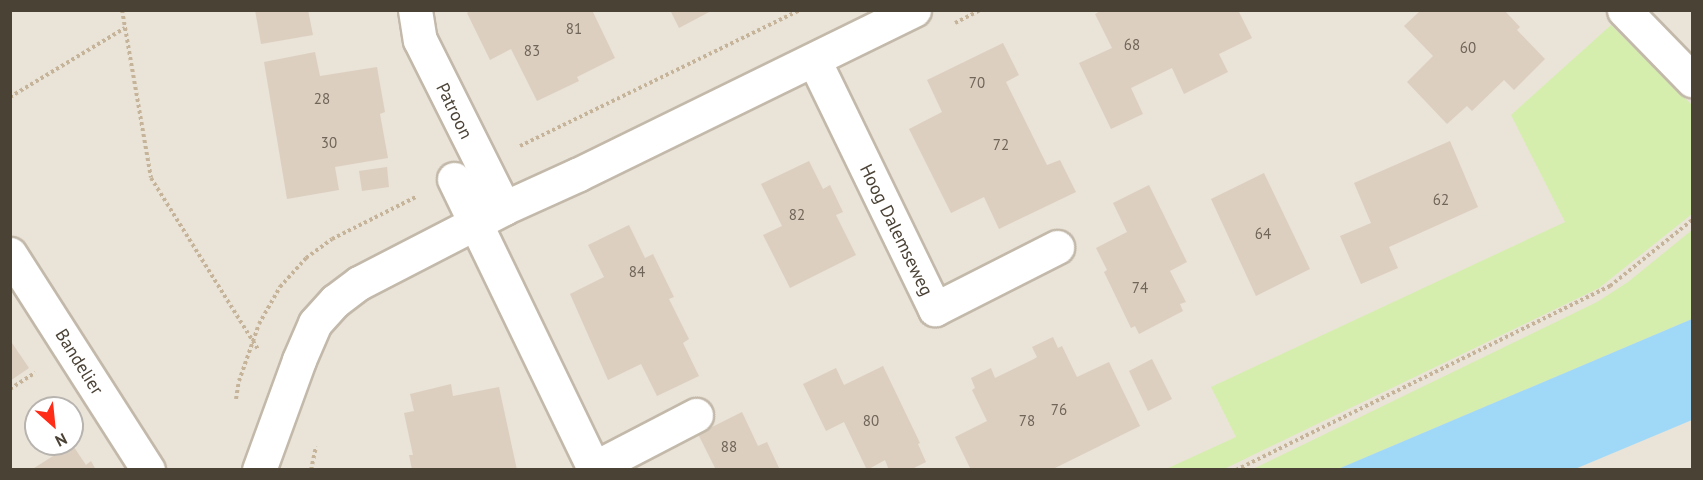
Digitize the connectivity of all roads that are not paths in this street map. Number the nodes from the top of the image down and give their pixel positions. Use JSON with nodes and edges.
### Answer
{"nodes":[{"id":1,"x":415,"y":10,"type":"edge"},
{"id":2,"x":914,"y":10,"type":"edge"},
{"id":3,"x":1624,"y":10,"type":"edge"},
{"id":4,"x":814,"y":60,"type":"junction"},
{"id":5,"x":1692,"y":80,"type":"edge"},
{"id":6,"x":467,"y":173,"type":"junction"},
{"id":7,"x":504,"y":208,"type":"junction"},
{"id":8,"x":475,"y":224,"type":"junction"},
{"id":9,"x":1057,"y":248,"type":"dead end"},
{"id":10,"x":10,"y":254,"type":"edge"},
{"id":11,"x":696,"y":415,"type":"dead end"},
{"id":12,"x":148,"y":470,"type":"edge"},
{"id":13,"x":260,"y":470,"type":"edge"}],
"edges":[{"from":1,"to":6,"type":"street","name":"Patroon"},
{"from":2,"to":4,"type":"street"},
{"from":3,"to":5,"type":"street"},
{"from":4,"to":7,"type":"street"},
{"from":4,"to":9,"type":"street","name":"Hoog Dalemseweg"},
{"from":6,"to":7,"type":"street","name":"Patroon"},
{"from":6,"to":8,"type":"street"},
{"from":7,"to":8,"type":"street"},
{"from":8,"to":11,"type":"street"},
{"from":8,"to":13,"type":"street"},
{"from":10,"to":12,"type":"street","name":"Bandelier"}]}
